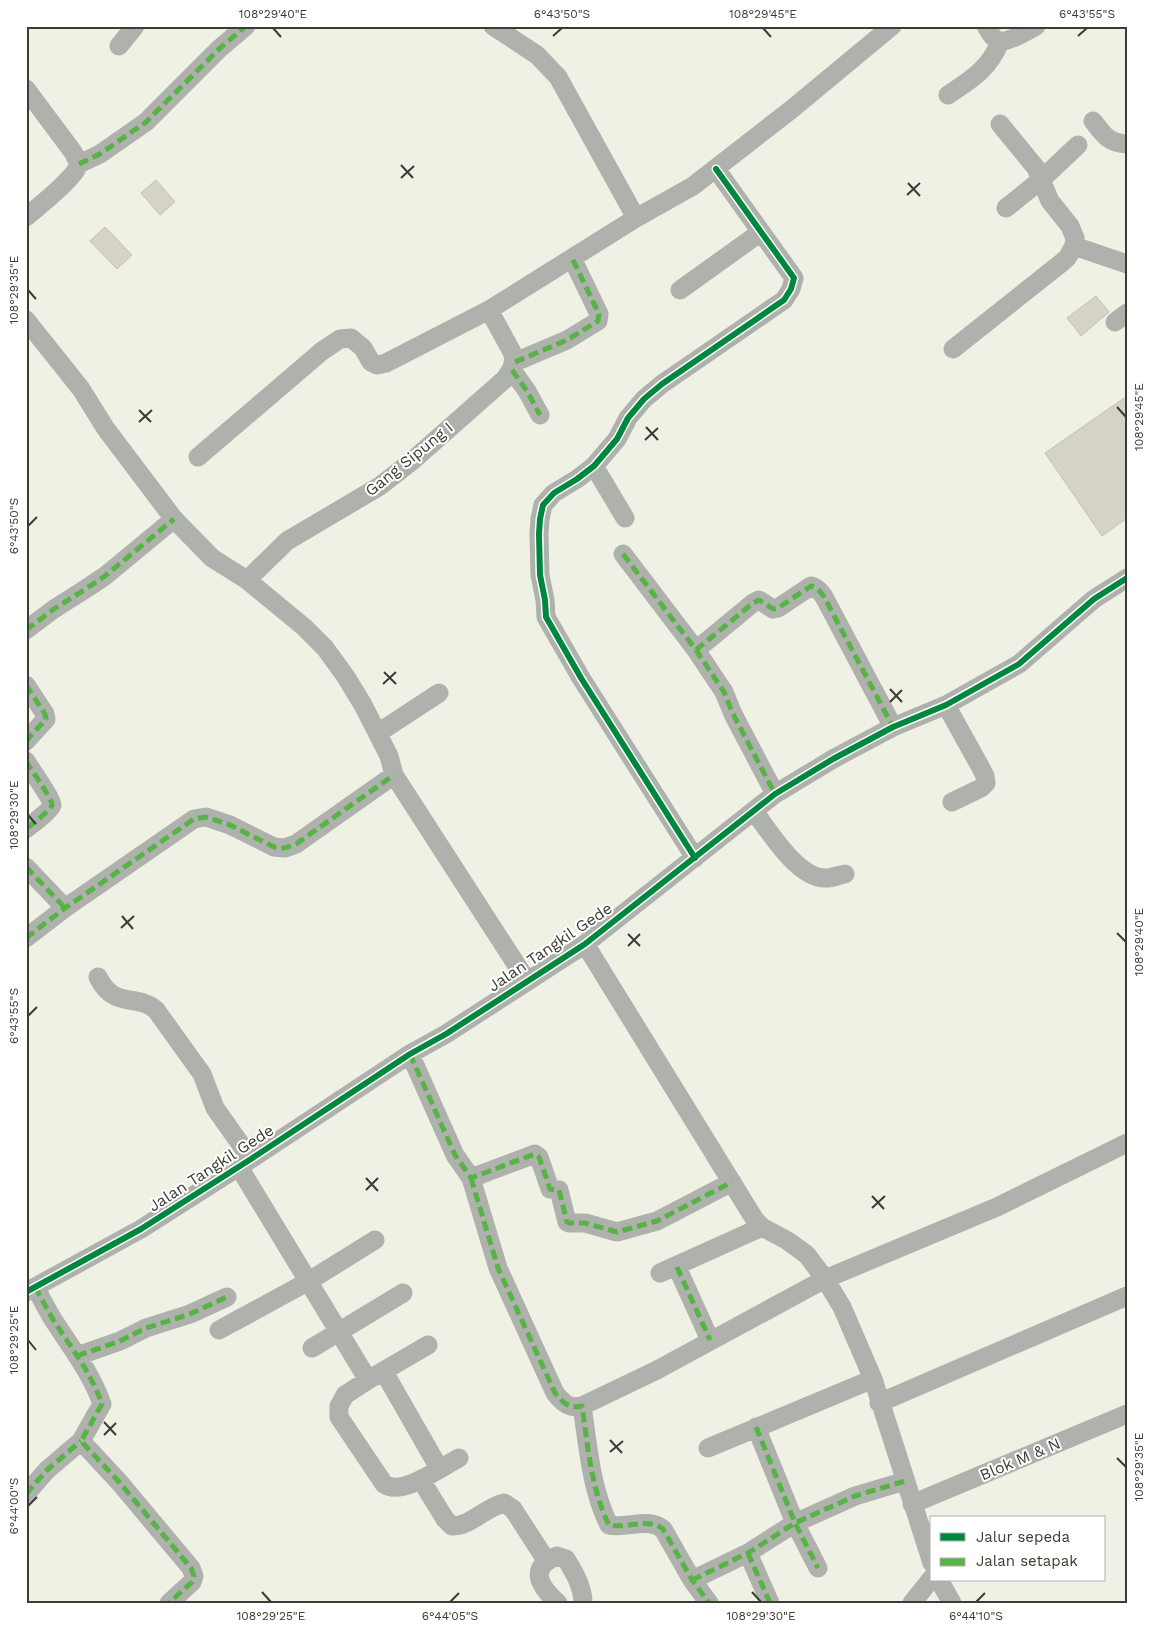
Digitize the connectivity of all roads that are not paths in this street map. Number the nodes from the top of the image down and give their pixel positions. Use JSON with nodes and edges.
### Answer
{"nodes":[{"id":1,"x":136,"y":26,"type":"edge"},
{"id":2,"x":246,"y":26,"type":"edge"},
{"id":3,"x":493,"y":26,"type":"edge"},
{"id":4,"x":892,"y":26,"type":"edge"},
{"id":5,"x":986,"y":26,"type":"edge"},
{"id":6,"x":1036,"y":26,"type":"edge"},
{"id":7,"x":1000,"y":42,"type":"junction"},
{"id":8,"x":120,"y":46,"type":"dead end"},
{"id":9,"x":26,"y":89,"type":"edge"},
{"id":10,"x":948,"y":95,"type":"dead end"},
{"id":11,"x":1093,"y":121,"type":"dead end"},
{"id":12,"x":1000,"y":124,"type":"dead end"},
{"id":13,"x":1127,"y":144,"type":"edge"},
{"id":14,"x":1078,"y":145,"type":"dead end"},
{"id":15,"x":79,"y":164,"type":"junction"},
{"id":16,"x":716,"y":169,"type":"junction"},
{"id":17,"x":1042,"y":179,"type":"junction"},
{"id":18,"x":1006,"y":208,"type":"dead end"},
{"id":19,"x":26,"y":217,"type":"edge"},
{"id":20,"x":636,"y":218,"type":"junction"},
{"id":21,"x":761,"y":232,"type":"junction"},
{"id":22,"x":1074,"y":246,"type":"junction"},
{"id":23,"x":572,"y":258,"type":"junction"},
{"id":24,"x":1127,"y":264,"type":"edge"},
{"id":25,"x":680,"y":290,"type":"dead end"},
{"id":26,"x":489,"y":310,"type":"junction"},
{"id":27,"x":26,"y":320,"type":"edge"},
{"id":28,"x":953,"y":349,"type":"dead end"},
{"id":29,"x":513,"y":366,"type":"junction"},
{"id":30,"x":540,"y":415,"type":"dead end"},
{"id":31,"x":198,"y":457,"type":"dead end"},
{"id":32,"x":594,"y":466,"type":"junction"},
{"id":33,"x":625,"y":518,"type":"dead end"},
{"id":34,"x":174,"y":519,"type":"junction"},
{"id":35,"x":623,"y":554,"type":"dead end"},
{"id":36,"x":1127,"y":578,"type":"edge"},
{"id":37,"x":247,"y":580,"type":"junction"},
{"id":38,"x":26,"y":630,"type":"edge"},
{"id":39,"x":696,"y":650,"type":"junction"},
{"id":40,"x":26,"y":685,"type":"edge"},
{"id":41,"x":439,"y":692,"type":"dead end"},
{"id":42,"x":946,"y":705,"type":"junction"},
{"id":43,"x":893,"y":727,"type":"junction"},
{"id":44,"x":378,"y":733,"type":"junction"},
{"id":45,"x":26,"y":742,"type":"edge"},
{"id":46,"x":26,"y":761,"type":"edge"},
{"id":47,"x":394,"y":776,"type":"junction"},
{"id":48,"x":775,"y":794,"type":"junction"},
{"id":49,"x":952,"y":802,"type":"dead end"},
{"id":50,"x":754,"y":811,"type":"junction"},
{"id":51,"x":26,"y":829,"type":"edge"},
{"id":52,"x":694,"y":858,"type":"junction"},
{"id":53,"x":26,"y":867,"type":"edge"},
{"id":54,"x":845,"y":874,"type":"dead end"},
{"id":55,"x":65,"y":908,"type":"junction"},
{"id":56,"x":26,"y":938,"type":"edge"},
{"id":57,"x":585,"y":944,"type":"junction"},
{"id":58,"x":98,"y":977,"type":"dead end"},
{"id":59,"x":527,"y":981,"type":"junction"},
{"id":60,"x":410,"y":1054,"type":"junction"},
{"id":61,"x":1127,"y":1143,"type":"edge"},
{"id":62,"x":245,"y":1163,"type":"junction"},
{"id":63,"x":471,"y":1178,"type":"junction"},
{"id":64,"x":732,"y":1182,"type":"junction"},
{"id":65,"x":762,"y":1227,"type":"junction"},
{"id":66,"x":375,"y":1240,"type":"dead end"},
{"id":67,"x":825,"y":1279,"type":"junction"},
{"id":68,"x":309,"y":1281,"type":"junction"},
{"id":69,"x":31,"y":1289,"type":"edge"},
{"id":70,"x":403,"y":1292,"type":"dead end"},
{"id":71,"x":1127,"y":1296,"type":"edge"},
{"id":72,"x":227,"y":1297,"type":"dead end"},
{"id":73,"x":219,"y":1330,"type":"dead end"},
{"id":74,"x":338,"y":1332,"type":"junction"},
{"id":75,"x":710,"y":1340,"type":"junction"},
{"id":76,"x":428,"y":1345,"type":"dead end"},
{"id":77,"x":312,"y":1348,"type":"dead end"},
{"id":78,"x":77,"y":1356,"type":"junction"},
{"id":79,"x":376,"y":1376,"type":"junction"},
{"id":80,"x":873,"y":1379,"type":"junction"},
{"id":81,"x":880,"y":1403,"type":"junction"},
{"id":82,"x":582,"y":1406,"type":"junction"},
{"id":83,"x":1127,"y":1414,"type":"edge"},
{"id":84,"x":756,"y":1427,"type":"junction"},
{"id":85,"x":81,"y":1441,"type":"junction"},
{"id":86,"x":708,"y":1448,"type":"dead end"},
{"id":87,"x":459,"y":1458,"type":"dead end"},
{"id":88,"x":439,"y":1468,"type":"junction"},
{"id":89,"x":421,"y":1480,"type":"junction"},
{"id":90,"x":905,"y":1481,"type":"junction"},
{"id":91,"x":26,"y":1494,"type":"edge"},
{"id":92,"x":912,"y":1504,"type":"junction"},
{"id":93,"x":795,"y":1523,"type":"junction"},
{"id":94,"x":748,"y":1552,"type":"junction"},
{"id":95,"x":930,"y":1557,"type":"edge"},
{"id":96,"x":546,"y":1560,"type":"junction"},
{"id":97,"x":818,"y":1568,"type":"dead end"},
{"id":98,"x":692,"y":1580,"type":"junction"},
{"id":99,"x":930,"y":1580,"type":"edge"},
{"id":100,"x":940,"y":1582,"type":"edge"},
{"id":101,"x":169,"y":1603,"type":"edge"},
{"id":102,"x":558,"y":1603,"type":"edge"},
{"id":103,"x":583,"y":1603,"type":"edge"},
{"id":104,"x":708,"y":1603,"type":"edge"},
{"id":105,"x":770,"y":1603,"type":"edge"},
{"id":106,"x":912,"y":1603,"type":"edge"},
{"id":107,"x":952,"y":1603,"type":"edge"}],
"edges":[{"from":1,"to":8,"type":"street"},
{"from":2,"to":15,"type":"street"},
{"from":3,"to":20,"type":"street"},
{"from":4,"to":16,"type":"street"},
{"from":5,"to":7,"type":"street"},
{"from":6,"to":7,"type":"street"},
{"from":7,"to":10,"type":"street"},
{"from":9,"to":15,"type":"street"},
{"from":11,"to":13,"type":"street"},
{"from":12,"to":17,"type":"street"},
{"from":14,"to":17,"type":"street"},
{"from":15,"to":19,"type":"street"},
{"from":16,"to":20,"type":"street"},
{"from":16,"to":21,"type":"street"},
{"from":17,"to":18,"type":"street"},
{"from":17,"to":22,"type":"street"},
{"from":20,"to":23,"type":"street"},
{"from":21,"to":25,"type":"street"},
{"from":21,"to":32,"type":"street"},
{"from":22,"to":24,"type":"street"},
{"from":22,"to":28,"type":"street"},
{"from":23,"to":26,"type":"street"},
{"from":23,"to":29,"type":"street"},
{"from":26,"to":29,"type":"street"},
{"from":26,"to":31,"type":"street"},
{"from":27,"to":34,"type":"street"},
{"from":29,"to":30,"type":"street"},
{"from":29,"to":37,"type":"street","name":"Gang Sipung I"},
{"from":32,"to":33,"type":"street"},
{"from":32,"to":52,"type":"street"},
{"from":34,"to":37,"type":"street"},
{"from":34,"to":38,"type":"street"},
{"from":35,"to":39,"type":"street"},
{"from":36,"to":42,"type":"street","name":"Jalan Tangkil Gede"},
{"from":37,"to":44,"type":"street"},
{"from":39,"to":43,"type":"street"},
{"from":39,"to":48,"type":"street"},
{"from":40,"to":45,"type":"street"},
{"from":41,"to":44,"type":"street"},
{"from":42,"to":43,"type":"street","name":"Jalan Tangkil Gede"},
{"from":42,"to":49,"type":"street"},
{"from":43,"to":48,"type":"street","name":"Jalan Tangkil Gede"},
{"from":44,"to":47,"type":"street"},
{"from":46,"to":51,"type":"street"},
{"from":47,"to":55,"type":"street"},
{"from":47,"to":59,"type":"street"},
{"from":48,"to":50,"type":"street","name":"Jalan Tangkil Gede"},
{"from":50,"to":52,"type":"street","name":"Jalan Tangkil Gede"},
{"from":50,"to":54,"type":"street"},
{"from":52,"to":57,"type":"street","name":"Jalan Tangkil Gede"},
{"from":53,"to":55,"type":"street"},
{"from":55,"to":56,"type":"street"},
{"from":57,"to":59,"type":"street","name":"Jalan Tangkil Gede"},
{"from":57,"to":64,"type":"street"},
{"from":58,"to":62,"type":"street"},
{"from":59,"to":60,"type":"street","name":"Jalan Tangkil Gede"},
{"from":60,"to":62,"type":"street","name":"Jalan Tangkil Gede"},
{"from":60,"to":63,"type":"street"},
{"from":61,"to":67,"type":"street"},
{"from":62,"to":68,"type":"street"},
{"from":62,"to":69,"type":"street","name":"Jalan Tangkil Gede"},
{"from":63,"to":64,"type":"street"},
{"from":63,"to":82,"type":"street"},
{"from":64,"to":65,"type":"street"},
{"from":65,"to":67,"type":"street"},
{"from":65,"to":75,"type":"street"},
{"from":66,"to":68,"type":"street"},
{"from":67,"to":75,"type":"street"},
{"from":67,"to":80,"type":"street"},
{"from":68,"to":73,"type":"street"},
{"from":68,"to":74,"type":"street"},
{"from":69,"to":78,"type":"street"},
{"from":70,"to":74,"type":"street"},
{"from":71,"to":81,"type":"street"},
{"from":72,"to":78,"type":"street"},
{"from":74,"to":77,"type":"street"},
{"from":74,"to":79,"type":"street"},
{"from":75,"to":82,"type":"street"},
{"from":76,"to":79,"type":"street"},
{"from":78,"to":85,"type":"street"},
{"from":79,"to":88,"type":"street"},
{"from":79,"to":89,"type":"street"},
{"from":80,"to":81,"type":"street"},
{"from":80,"to":84,"type":"street"},
{"from":81,"to":90,"type":"street"},
{"from":82,"to":98,"type":"street"},
{"from":83,"to":92,"type":"street","name":"Blok M & N"},
{"from":84,"to":86,"type":"street"},
{"from":84,"to":93,"type":"street"},
{"from":85,"to":91,"type":"street"},
{"from":85,"to":101,"type":"street"},
{"from":87,"to":88,"type":"street"},
{"from":88,"to":89,"type":"street"},
{"from":89,"to":96,"type":"street"},
{"from":90,"to":92,"type":"street"},
{"from":90,"to":93,"type":"street"},
{"from":92,"to":95,"type":"street"},
{"from":93,"to":94,"type":"street"},
{"from":93,"to":97,"type":"street"},
{"from":94,"to":98,"type":"street"},
{"from":94,"to":105,"type":"street"},
{"from":96,"to":102,"type":"street"},
{"from":96,"to":103,"type":"street"},
{"from":98,"to":104,"type":"street"},
{"from":99,"to":106,"type":"street"},
{"from":100,"to":107,"type":"street"}]}
